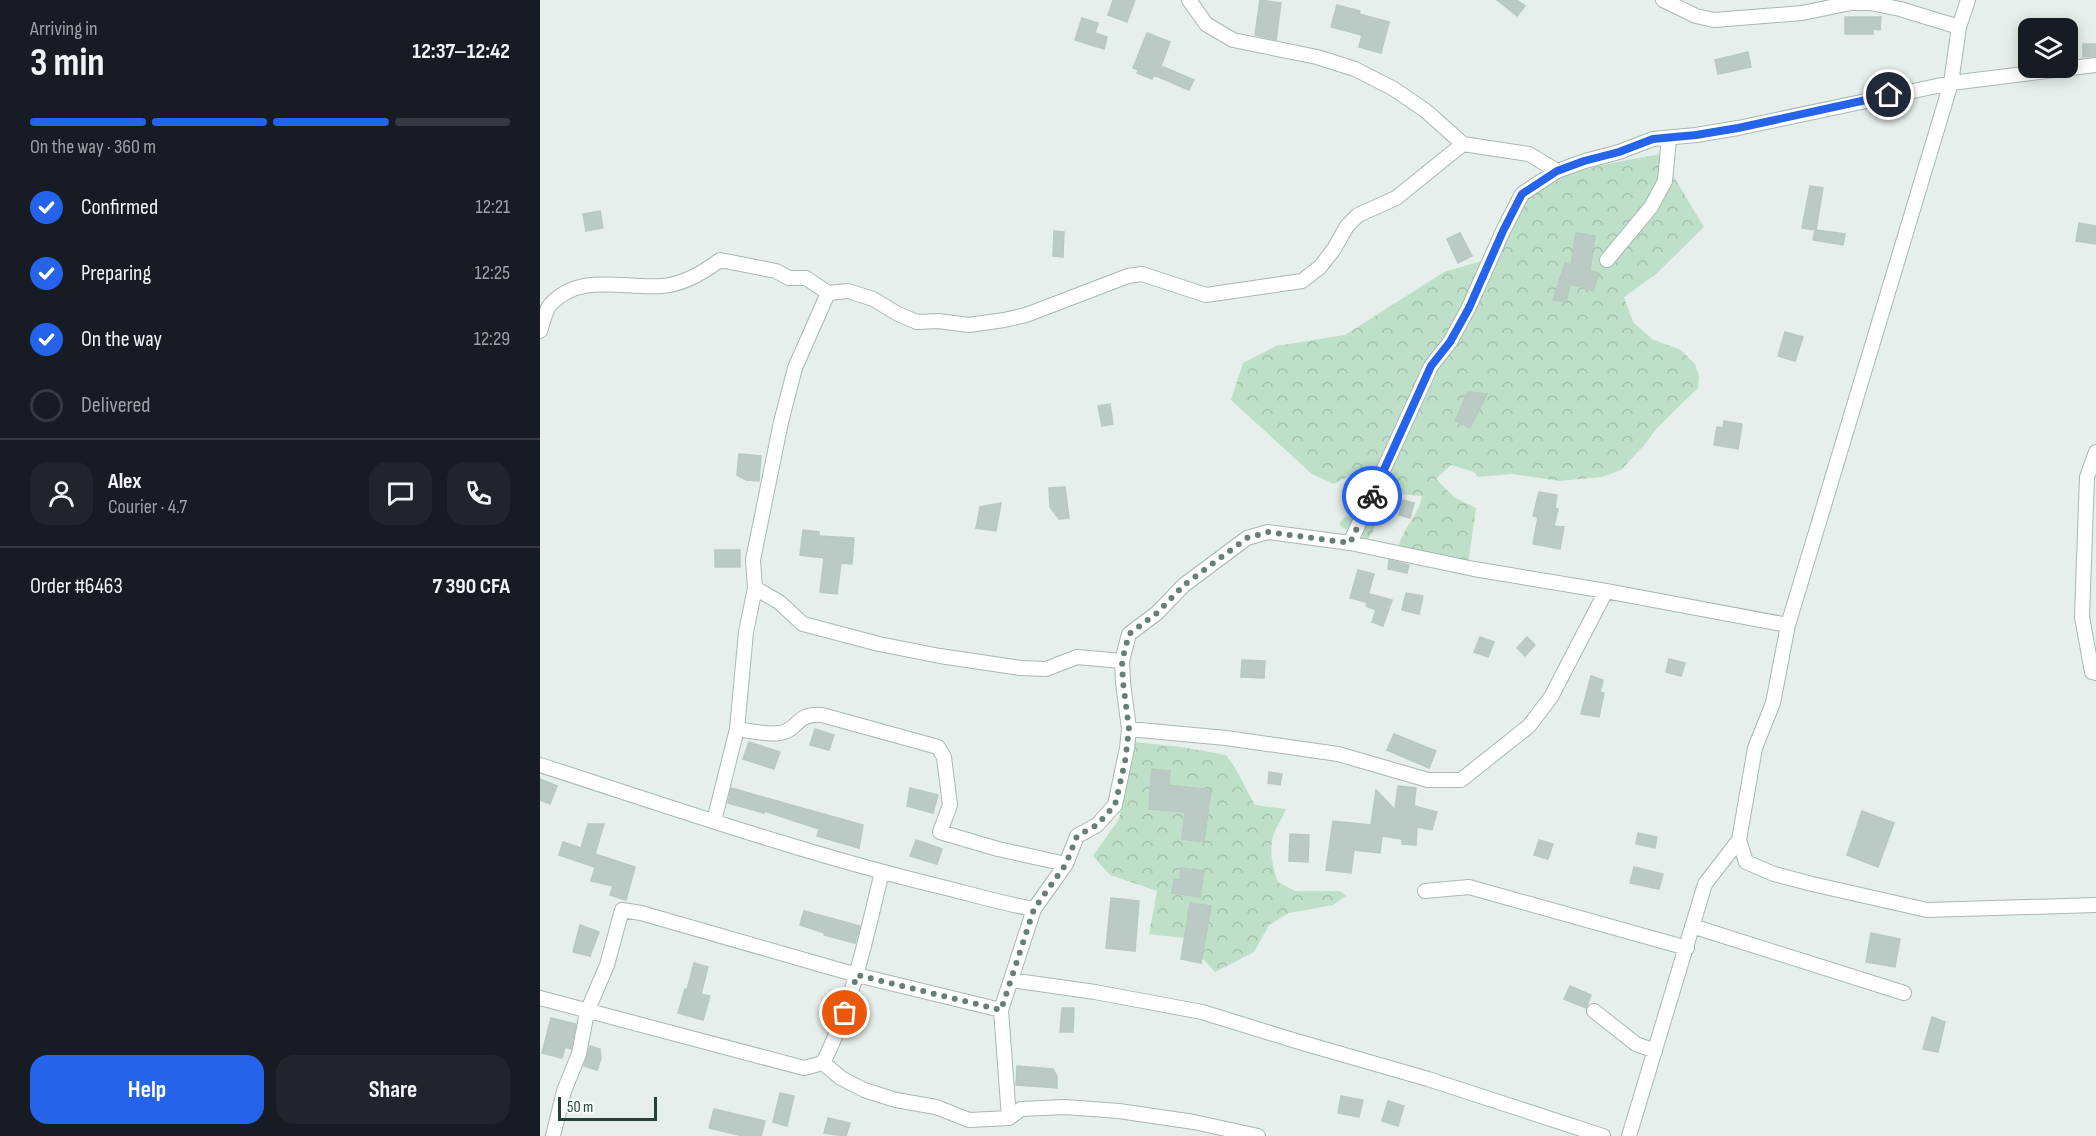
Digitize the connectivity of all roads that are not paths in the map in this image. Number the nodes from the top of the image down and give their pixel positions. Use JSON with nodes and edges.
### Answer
{"nodes":[{"id":1,"x":1189,"y":0,"type":"edge"},
{"id":2,"x":1663,"y":0,"type":"edge"},
{"id":3,"x":1968,"y":0,"type":"edge"},
{"id":4,"x":1959,"y":27,"type":"junction"},
{"id":5,"x":2096,"y":65,"type":"edge"},
{"id":6,"x":1951,"y":83,"type":"junction"},
{"id":7,"x":1670,"y":138,"type":"junction"},
{"id":8,"x":1463,"y":144,"type":"junction"},
{"id":9,"x":1557,"y":171,"type":"junction"},
{"id":10,"x":1607,"y":260,"type":"dead end"},
{"id":11,"x":828,"y":293,"type":"junction"},
{"id":12,"x":540,"y":331,"type":"edge"},
{"id":13,"x":2096,"y":452,"type":"edge"},
{"id":14,"x":1350,"y":543,"type":"junction"},
{"id":15,"x":755,"y":588,"type":"junction"},
{"id":16,"x":1606,"y":591,"type":"junction"},
{"id":17,"x":1788,"y":625,"type":"junction"},
{"id":18,"x":1122,"y":661,"type":"junction"},
{"id":19,"x":2096,"y":673,"type":"edge"},
{"id":20,"x":737,"y":729,"type":"junction"},
{"id":21,"x":1129,"y":729,"type":"junction"},
{"id":22,"x":540,"y":765,"type":"edge"},
{"id":23,"x":714,"y":821,"type":"junction"},
{"id":24,"x":1739,"y":840,"type":"junction"},
{"id":25,"x":1066,"y":864,"type":"junction"},
{"id":26,"x":882,"y":872,"type":"junction"},
{"id":27,"x":1425,"y":891,"type":"dead end"},
{"id":28,"x":2096,"y":904,"type":"edge"},
{"id":29,"x":1034,"y":909,"type":"junction"},
{"id":30,"x":1692,"y":926,"type":"junction"},
{"id":31,"x":1687,"y":948,"type":"junction"},
{"id":32,"x":857,"y":975,"type":"junction"},
{"id":33,"x":1011,"y":980,"type":"junction"},
{"id":34,"x":1904,"y":993,"type":"dead end"},
{"id":35,"x":540,"y":998,"type":"edge"},
{"id":36,"x":1001,"y":1010,"type":"junction"},
{"id":37,"x":1594,"y":1011,"type":"dead end"},
{"id":38,"x":587,"y":1012,"type":"junction"},
{"id":39,"x":1655,"y":1051,"type":"junction"},
{"id":40,"x":823,"y":1063,"type":"junction"},
{"id":41,"x":1009,"y":1118,"type":"junction"},
{"id":42,"x":553,"y":1136,"type":"edge"},
{"id":43,"x":1258,"y":1136,"type":"edge"},
{"id":44,"x":1603,"y":1136,"type":"edge"},
{"id":45,"x":1629,"y":1136,"type":"edge"}],
"edges":[{"from":1,"to":8,"type":"street"},
{"from":2,"to":4,"type":"street"},
{"from":3,"to":4,"type":"street"},
{"from":4,"to":6,"type":"street"},
{"from":5,"to":6,"type":"street"},
{"from":6,"to":7,"type":"street"},
{"from":6,"to":17,"type":"street"},
{"from":7,"to":9,"type":"street"},
{"from":7,"to":10,"type":"street"},
{"from":8,"to":9,"type":"street"},
{"from":8,"to":11,"type":"street"},
{"from":9,"to":14,"type":"street"},
{"from":11,"to":12,"type":"street"},
{"from":11,"to":15,"type":"street"},
{"from":13,"to":19,"type":"street"},
{"from":14,"to":16,"type":"street"},
{"from":14,"to":18,"type":"street"},
{"from":15,"to":18,"type":"street"},
{"from":15,"to":20,"type":"street"},
{"from":16,"to":17,"type":"street"},
{"from":16,"to":21,"type":"street"},
{"from":17,"to":24,"type":"street"},
{"from":18,"to":21,"type":"street"},
{"from":20,"to":23,"type":"street"},
{"from":20,"to":25,"type":"street"},
{"from":21,"to":25,"type":"street"},
{"from":22,"to":23,"type":"street"},
{"from":23,"to":26,"type":"street"},
{"from":24,"to":28,"type":"street"},
{"from":24,"to":30,"type":"street"},
{"from":25,"to":29,"type":"street"},
{"from":26,"to":29,"type":"street"},
{"from":26,"to":32,"type":"street"},
{"from":27,"to":31,"type":"street"},
{"from":29,"to":33,"type":"street"},
{"from":30,"to":31,"type":"street"},
{"from":30,"to":34,"type":"street"},
{"from":31,"to":39,"type":"street"},
{"from":32,"to":36,"type":"street"},
{"from":32,"to":38,"type":"street"},
{"from":32,"to":40,"type":"street"},
{"from":33,"to":36,"type":"street"},
{"from":33,"to":44,"type":"street"},
{"from":35,"to":38,"type":"street"},
{"from":36,"to":41,"type":"street"},
{"from":37,"to":39,"type":"street"},
{"from":38,"to":40,"type":"street"},
{"from":38,"to":42,"type":"street"},
{"from":39,"to":45,"type":"street"},
{"from":40,"to":41,"type":"street"},
{"from":41,"to":43,"type":"street"}]}
